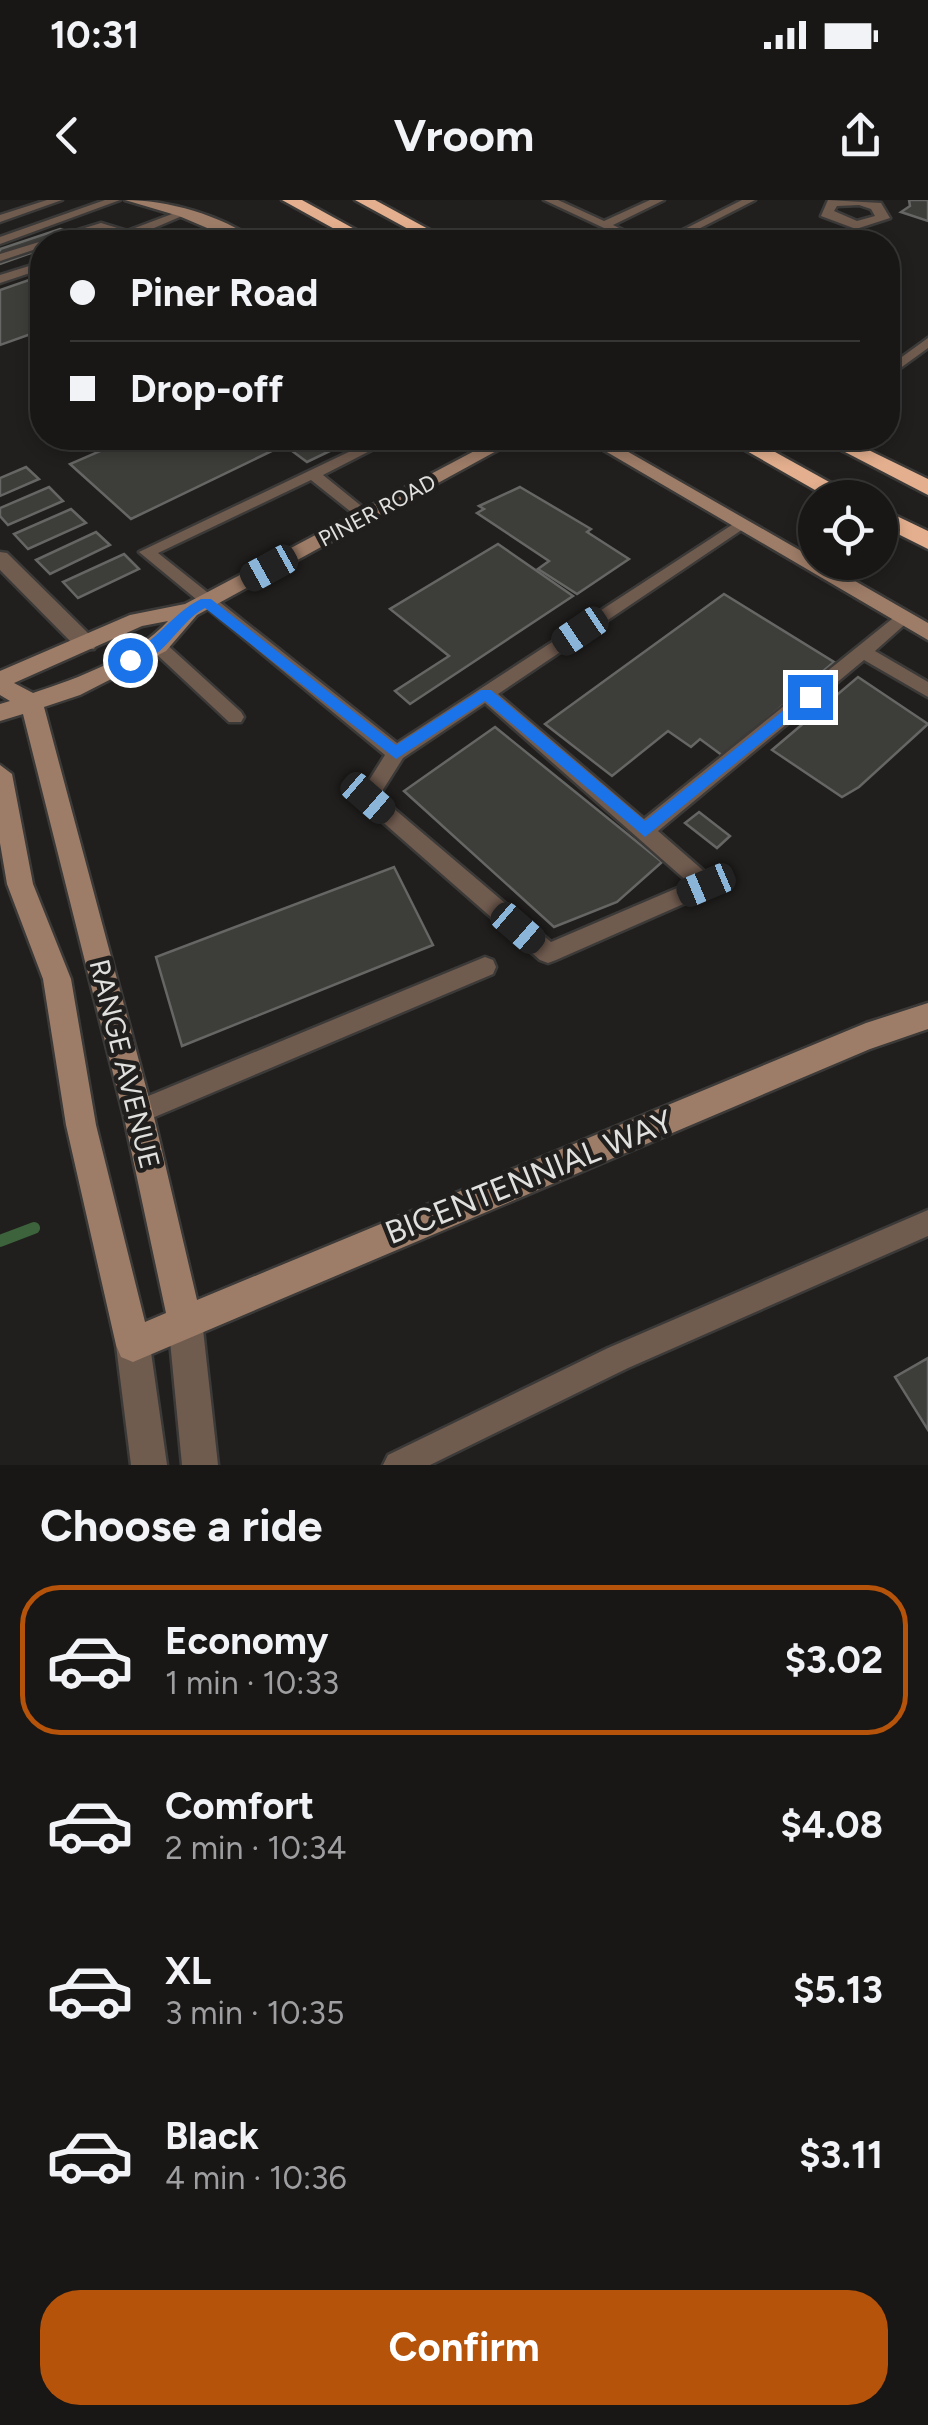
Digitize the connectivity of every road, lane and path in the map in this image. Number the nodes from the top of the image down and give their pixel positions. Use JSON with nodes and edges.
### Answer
{"nodes":[{"id":1,"x":57,"y":200,"type":"edge"},
{"id":2,"x":115,"y":200,"type":"edge"},
{"id":3,"x":132,"y":200,"type":"edge"},
{"id":4,"x":290,"y":200,"type":"edge"},
{"id":5,"x":363,"y":200,"type":"edge"},
{"id":6,"x":388,"y":200,"type":"edge"},
{"id":7,"x":549,"y":200,"type":"edge"},
{"id":8,"x":660,"y":200,"type":"edge"},
{"id":9,"x":750,"y":200,"type":"edge"},
{"id":10,"x":826,"y":202,"type":"edge"},
{"id":11,"x":871,"y":202,"type":"edge"},
{"id":12,"x":184,"y":214,"type":"junction"},
{"id":13,"x":0,"y":219,"type":"edge"},
{"id":14,"x":604,"y":225,"type":"junction"},
{"id":15,"x":30,"y":230,"type":"edge"},
{"id":16,"x":31,"y":230,"type":"edge"},
{"id":17,"x":82,"y":230,"type":"edge"},
{"id":18,"x":110,"y":230,"type":"edge"},
{"id":19,"x":142,"y":230,"type":"edge"},
{"id":20,"x":222,"y":230,"type":"edge"},
{"id":21,"x":347,"y":230,"type":"edge"},
{"id":22,"x":421,"y":230,"type":"edge"},
{"id":23,"x":434,"y":230,"type":"edge"},
{"id":24,"x":615,"y":230,"type":"edge"},
{"id":25,"x":689,"y":230,"type":"edge"},
{"id":26,"x":0,"y":241,"type":"edge"},
{"id":27,"x":30,"y":248,"type":"edge"},
{"id":28,"x":0,"y":258,"type":"edge"},
{"id":29,"x":30,"y":269,"type":"edge"},
{"id":30,"x":0,"y":279,"type":"edge"},
{"id":31,"x":928,"y":342,"type":"edge"},
{"id":32,"x":900,"y":360,"type":"edge"},
{"id":33,"x":903,"y":361,"type":"junction"},
{"id":34,"x":900,"y":363,"type":"edge"},
{"id":35,"x":363,"y":450,"type":"edge"},
{"id":36,"x":489,"y":450,"type":"edge"},
{"id":37,"x":613,"y":450,"type":"edge"},
{"id":38,"x":757,"y":450,"type":"edge"},
{"id":39,"x":852,"y":450,"type":"edge"},
{"id":40,"x":313,"y":474,"type":"junction"},
{"id":41,"x":813,"y":480,"type":"edge"},
{"id":42,"x":928,"y":488,"type":"edge"},
{"id":43,"x":365,"y":516,"type":"junction"},
{"id":44,"x":740,"y":524,"type":"junction"},
{"id":45,"x":898,"y":525,"type":"edge"},
{"id":46,"x":928,"y":541,"type":"edge"},
{"id":47,"x":0,"y":558,"type":"edge"},
{"id":48,"x":198,"y":606,"type":"junction"},
{"id":49,"x":903,"y":618,"type":"junction"},
{"id":50,"x":928,"y":633,"type":"edge"},
{"id":51,"x":86,"y":644,"type":"junction"},
{"id":52,"x":158,"y":646,"type":"junction"},
{"id":53,"x":865,"y":652,"type":"junction"},
{"id":54,"x":0,"y":682,"type":"edge"},
{"id":55,"x":928,"y":690,"type":"edge"},
{"id":56,"x":486,"y":694,"type":"junction"},
{"id":57,"x":32,"y":703,"type":"junction"},
{"id":58,"x":0,"y":713,"type":"edge"},
{"id":59,"x":235,"y":717,"type":"dead end"},
{"id":60,"x":396,"y":754,"type":"junction"},
{"id":61,"x":0,"y":774,"type":"edge"},
{"id":62,"x":645,"y":830,"type":"junction"},
{"id":63,"x":484,"y":966,"type":"dead end"},
{"id":64,"x":928,"y":1016,"type":"edge"},
{"id":65,"x":138,"y":1112,"type":"junction"},
{"id":66,"x":928,"y":1223,"type":"edge"},
{"id":67,"x":184,"y":1320,"type":"junction"},
{"id":68,"x":133,"y":1345,"type":"junction"},
{"id":69,"x":148,"y":1465,"type":"edge"},
{"id":70,"x":200,"y":1465,"type":"edge"},
{"id":71,"x":398,"y":1465,"type":"edge"}],
"edges":[{"from":1,"to":13,"type":"lane"},
{"from":2,"to":16,"type":"lane"},
{"from":3,"to":12,"type":"main road"},
{"from":4,"to":21,"type":"highway"},
{"from":5,"to":22,"type":"highway"},
{"from":6,"to":23,"type":"highway"},
{"from":7,"to":14,"type":"lane"},
{"from":8,"to":14,"type":"lane"},
{"from":9,"to":25,"type":"lane"},
{"from":10,"to":11,"type":"street"},
{"from":10,"to":11,"type":"street"},
{"from":12,"to":19,"type":"lane"},
{"from":12,"to":20,"type":"main road"},
{"from":14,"to":24,"type":"lane"},
{"from":15,"to":26,"type":"lane"},
{"from":17,"to":18,"type":"lane"},
{"from":27,"to":28,"type":"lane"},
{"from":29,"to":30,"type":"lane"},
{"from":31,"to":33,"type":"lane"},
{"from":32,"to":33,"type":"lane"},
{"from":33,"to":34,"type":"lane"},
{"from":35,"to":40,"type":"lane"},
{"from":36,"to":43,"type":"main road","name":"PINER ROAD"},
{"from":37,"to":44,"type":"main road"},
{"from":38,"to":41,"type":"highway"},
{"from":39,"to":42,"type":"highway"},
{"from":40,"to":43,"type":"lane"},
{"from":40,"to":48,"type":"lane"},
{"from":43,"to":48,"type":"main road","name":"PINER ROAD"},
{"from":44,"to":49,"type":"main road"},
{"from":44,"to":56,"type":"lane"},
{"from":45,"to":46,"type":"highway"},
{"from":47,"to":51,"type":"street"},
{"from":48,"to":51,"type":"main road","name":"PINER ROAD"},
{"from":48,"to":52,"type":"main road","name":"PINER ROAD"},
{"from":48,"to":60,"type":"lane"},
{"from":49,"to":50,"type":"main road"},
{"from":49,"to":53,"type":"lane"},
{"from":51,"to":54,"type":"main road","name":"PINER ROAD"},
{"from":52,"to":57,"type":"main road","name":"PINER ROAD"},
{"from":52,"to":59,"type":"lane"},
{"from":53,"to":55,"type":"lane"},
{"from":53,"to":62,"type":"lane"},
{"from":54,"to":57,"type":"main road"},
{"from":56,"to":60,"type":"lane"},
{"from":56,"to":62,"type":"lane"},
{"from":57,"to":58,"type":"main road","name":"PINER ROAD"},
{"from":57,"to":65,"type":"main road","name":"RANGE AVENUE"},
{"from":60,"to":62,"type":"lane"},
{"from":61,"to":68,"type":"main road","name":"RANGE AVENUE"},
{"from":63,"to":65,"type":"lane"},
{"from":64,"to":67,"type":"main road","name":"BICENTENNIAL WAY"},
{"from":65,"to":67,"type":"main road","name":"RANGE AVENUE"},
{"from":66,"to":71,"type":"lane"},
{"from":67,"to":68,"type":"main road","name":"BICENTENNIAL WAY"},
{"from":67,"to":70,"type":"street","name":"RANGE AVENUE"},
{"from":68,"to":69,"type":"street","name":"RANGE AVENUE"}]}
